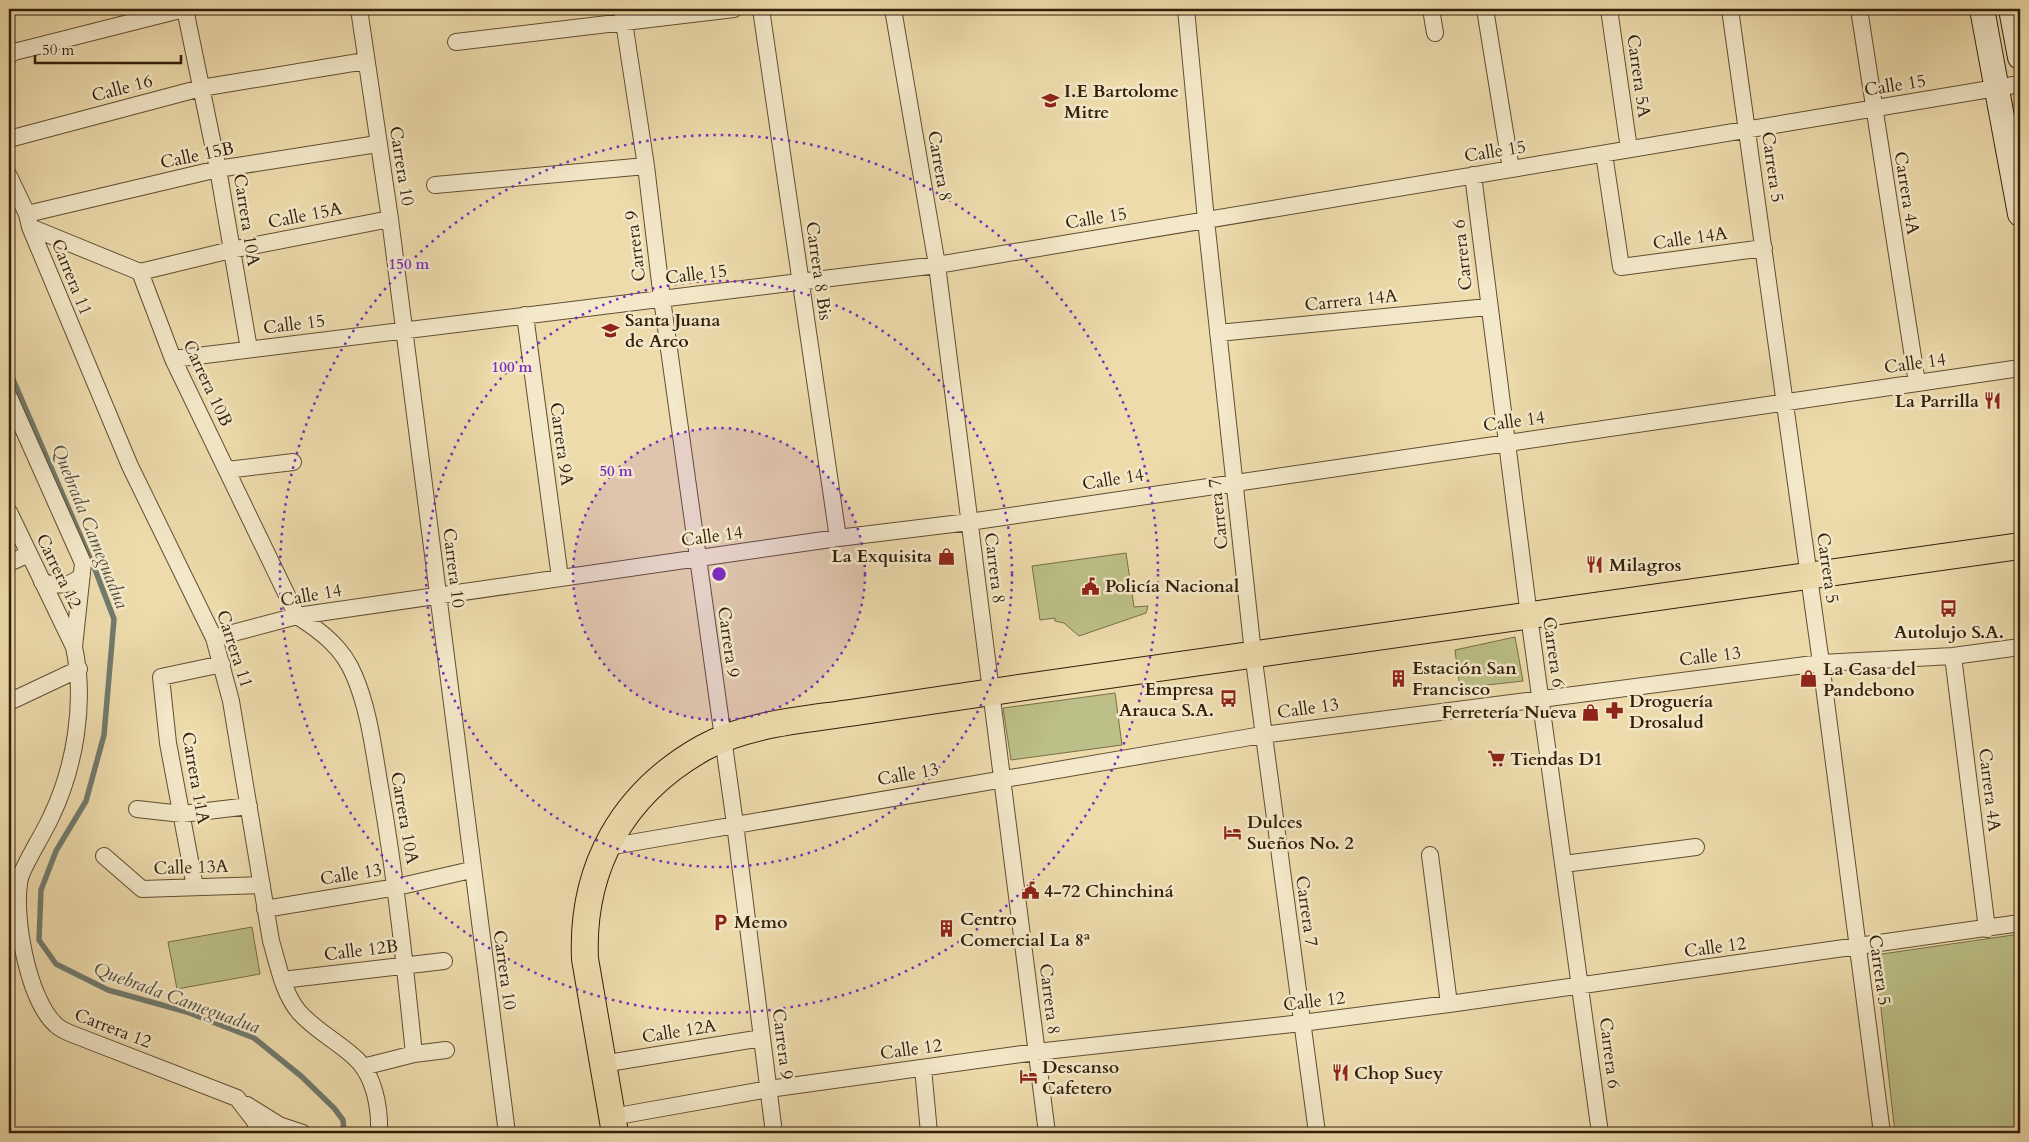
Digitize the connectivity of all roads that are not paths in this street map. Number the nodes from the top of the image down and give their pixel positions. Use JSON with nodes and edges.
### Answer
{"nodes":[{"id":1,"x":185,"y":9,"type":"edge"},
{"id":2,"x":359,"y":9,"type":"edge"},
{"id":3,"x":734,"y":9,"type":"edge"},
{"id":4,"x":761,"y":9,"type":"edge"},
{"id":5,"x":893,"y":9,"type":"edge"},
{"id":6,"x":1186,"y":9,"type":"edge"},
{"id":7,"x":1431,"y":9,"type":"edge"},
{"id":8,"x":1485,"y":9,"type":"edge"},
{"id":9,"x":1609,"y":9,"type":"edge"},
{"id":10,"x":1730,"y":9,"type":"edge"},
{"id":11,"x":1859,"y":9,"type":"edge"},
{"id":12,"x":1982,"y":9,"type":"edge"},
{"id":13,"x":2011,"y":9,"type":"edge"},
{"id":14,"x":623,"y":15,"type":"edge"},
{"id":15,"x":1434,"y":33,"type":"dead end"},
{"id":16,"x":456,"y":42,"type":"dead end"},
{"id":17,"x":9,"y":56,"type":"edge"},
{"id":18,"x":2020,"y":57,"type":"edge"},
{"id":19,"x":365,"y":61,"type":"junction"},
{"id":20,"x":2020,"y":84,"type":"edge"},
{"id":21,"x":201,"y":88,"type":"junction"},
{"id":22,"x":1996,"y":89,"type":"junction"},
{"id":23,"x":1873,"y":109,"type":"junction"},
{"id":24,"x":1748,"y":130,"type":"junction"},
{"id":25,"x":9,"y":139,"type":"edge"},
{"id":26,"x":377,"y":144,"type":"junction"},
{"id":27,"x":1629,"y":149,"type":"junction"},
{"id":28,"x":1604,"y":154,"type":"junction"},
{"id":29,"x":646,"y":166,"type":"junction"},
{"id":30,"x":1511,"y":169,"type":"junction"},
{"id":31,"x":218,"y":170,"type":"junction"},
{"id":32,"x":9,"y":176,"type":"edge"},
{"id":33,"x":1473,"y":176,"type":"junction"},
{"id":34,"x":435,"y":186,"type":"dead end"},
{"id":35,"x":2020,"y":214,"type":"edge"},
{"id":36,"x":390,"y":219,"type":"junction"},
{"id":37,"x":28,"y":220,"type":"junction"},
{"id":38,"x":1206,"y":220,"type":"junction"},
{"id":39,"x":1764,"y":248,"type":"junction"},
{"id":40,"x":231,"y":250,"type":"junction"},
{"id":41,"x":936,"y":265,"type":"junction"},
{"id":42,"x":140,"y":272,"type":"junction"},
{"id":43,"x":800,"y":281,"type":"junction"},
{"id":44,"x":662,"y":298,"type":"junction"},
{"id":45,"x":1488,"y":307,"type":"junction"},
{"id":46,"x":525,"y":315,"type":"junction"},
{"id":47,"x":404,"y":330,"type":"junction"},
{"id":48,"x":1218,"y":333,"type":"junction"},
{"id":49,"x":248,"y":349,"type":"junction"},
{"id":50,"x":173,"y":359,"type":"junction"},
{"id":51,"x":2020,"y":368,"type":"edge"},
{"id":52,"x":1917,"y":383,"type":"junction"},
{"id":53,"x":9,"y":397,"type":"edge"},
{"id":54,"x":1785,"y":402,"type":"junction"},
{"id":55,"x":1506,"y":442,"type":"junction"},
{"id":56,"x":293,"y":462,"type":"dead end"},
{"id":57,"x":227,"y":470,"type":"junction"},
{"id":58,"x":1234,"y":481,"type":"junction"},
{"id":59,"x":9,"y":512,"type":"edge"},
{"id":60,"x":968,"y":522,"type":"junction"},
{"id":61,"x":838,"y":538,"type":"junction"},
{"id":62,"x":2020,"y":546,"type":"edge"},
{"id":63,"x":29,"y":554,"type":"junction"},
{"id":64,"x":697,"y":558,"type":"junction"},
{"id":65,"x":9,"y":563,"type":"edge"},
{"id":66,"x":82,"y":575,"type":"junction"},
{"id":67,"x":560,"y":578,"type":"junction"},
{"id":68,"x":1808,"y":578,"type":"junction"},
{"id":69,"x":42,"y":582,"type":"junction"},
{"id":70,"x":438,"y":596,"type":"junction"},
{"id":71,"x":297,"y":616,"type":"junction"},
{"id":72,"x":1529,"y":616,"type":"junction"},
{"id":73,"x":214,"y":638,"type":"junction"},
{"id":74,"x":2020,"y":647,"type":"edge"},
{"id":75,"x":74,"y":648,"type":"junction"},
{"id":76,"x":1253,"y":653,"type":"junction"},
{"id":77,"x":1953,"y":656,"type":"junction"},
{"id":78,"x":1821,"y":663,"type":"junction"},
{"id":79,"x":222,"y":664,"type":"junction"},
{"id":80,"x":79,"y":669,"type":"junction"},
{"id":81,"x":990,"y":692,"type":"junction"},
{"id":82,"x":1540,"y":697,"type":"junction"},
{"id":83,"x":9,"y":702,"type":"edge"},
{"id":84,"x":1262,"y":735,"type":"junction"},
{"id":85,"x":722,"y":738,"type":"junction"},
{"id":86,"x":1000,"y":779,"type":"junction"},
{"id":87,"x":250,"y":806,"type":"junction"},
{"id":88,"x":137,"y":809,"type":"dead end"},
{"id":89,"x":182,"y":814,"type":"junction"},
{"id":90,"x":735,"y":824,"type":"junction"},
{"id":91,"x":607,"y":847,"type":"junction"},
{"id":92,"x":1696,"y":847,"type":"dead end"},
{"id":93,"x":1430,"y":855,"type":"dead end"},
{"id":94,"x":104,"y":856,"type":"dead end"},
{"id":95,"x":1564,"y":864,"type":"junction"},
{"id":96,"x":471,"y":870,"type":"junction"},
{"id":97,"x":262,"y":884,"type":"junction"},
{"id":98,"x":195,"y":887,"type":"junction"},
{"id":99,"x":397,"y":887,"type":"junction"},
{"id":100,"x":265,"y":909,"type":"junction"},
{"id":101,"x":2020,"y":923,"type":"edge"},
{"id":102,"x":1987,"y":929,"type":"junction"},
{"id":103,"x":1856,"y":947,"type":"junction"},
{"id":104,"x":444,"y":961,"type":"dead end"},
{"id":105,"x":405,"y":965,"type":"junction"},
{"id":106,"x":282,"y":980,"type":"junction"},
{"id":107,"x":1581,"y":986,"type":"junction"},
{"id":108,"x":1448,"y":1004,"type":"junction"},
{"id":109,"x":1302,"y":1023,"type":"junction"},
{"id":110,"x":762,"y":1038,"type":"junction"},
{"id":111,"x":446,"y":1050,"type":"dead end"},
{"id":112,"x":1036,"y":1052,"type":"junction"},
{"id":113,"x":414,"y":1054,"type":"junction"},
{"id":114,"x":602,"y":1064,"type":"junction"},
{"id":115,"x":363,"y":1068,"type":"junction"},
{"id":116,"x":923,"y":1068,"type":"junction"},
{"id":117,"x":769,"y":1088,"type":"junction"},
{"id":118,"x":237,"y":1098,"type":"junction"},
{"id":119,"x":614,"y":1125,"type":"edge"},
{"id":120,"x":260,"y":1133,"type":"edge"},
{"id":121,"x":303,"y":1133,"type":"edge"},
{"id":122,"x":380,"y":1133,"type":"edge"},
{"id":123,"x":507,"y":1133,"type":"edge"},
{"id":124,"x":774,"y":1133,"type":"edge"},
{"id":125,"x":930,"y":1133,"type":"edge"},
{"id":126,"x":1047,"y":1133,"type":"edge"},
{"id":127,"x":1317,"y":1133,"type":"edge"},
{"id":128,"x":1600,"y":1133,"type":"edge"},
{"id":129,"x":1882,"y":1133,"type":"edge"}],
"edges":[{"from":1,"to":17,"type":"street"},
{"from":1,"to":21,"type":"street","name":"Carrera 10A"},
{"from":2,"to":19,"type":"street","name":"Carrera 10"},
{"from":3,"to":14,"type":"street"},
{"from":4,"to":43,"type":"street","name":"Carrera 8 Bis"},
{"from":5,"to":41,"type":"street","name":"Carrera 8"},
{"from":6,"to":38,"type":"street","name":"Carrera 7"},
{"from":7,"to":15,"type":"street"},
{"from":8,"to":30,"type":"street"},
{"from":9,"to":27,"type":"street","name":"Carrera 5A"},
{"from":10,"to":24,"type":"street","name":"Carrera 5"},
{"from":11,"to":23,"type":"street","name":"Carrera 4A"},
{"from":12,"to":22,"type":"main road"},
{"from":13,"to":18,"type":"main road"},
{"from":14,"to":16,"type":"street"},
{"from":14,"to":29,"type":"street","name":"Carrera 9"},
{"from":19,"to":21,"type":"street","name":"Calle 16"},
{"from":19,"to":26,"type":"street","name":"Carrera 10"},
{"from":20,"to":22,"type":"street","name":"Calle 15"},
{"from":21,"to":25,"type":"street","name":"Calle 16"},
{"from":21,"to":31,"type":"street","name":"Carrera 10A"},
{"from":22,"to":23,"type":"street","name":"Calle 15"},
{"from":22,"to":35,"type":"main road"},
{"from":23,"to":24,"type":"street","name":"Calle 15"},
{"from":23,"to":52,"type":"street","name":"Carrera 4A"},
{"from":24,"to":27,"type":"street","name":"Calle 15"},
{"from":24,"to":39,"type":"street","name":"Carrera 5"},
{"from":26,"to":31,"type":"street","name":"Calle 15B"},
{"from":26,"to":36,"type":"street","name":"Carrera 10"},
{"from":27,"to":28,"type":"street","name":"Calle 15"},
{"from":28,"to":30,"type":"street","name":"Calle 15"},
{"from":28,"to":39,"type":"street","name":"Calle 14A"},
{"from":29,"to":34,"type":"street"},
{"from":29,"to":44,"type":"street","name":"Carrera 9"},
{"from":30,"to":33,"type":"street","name":"Calle 15"},
{"from":31,"to":37,"type":"street","name":"Calle 15B"},
{"from":31,"to":40,"type":"street","name":"Carrera 10A"},
{"from":32,"to":37,"type":"street","name":"Carrera 11"},
{"from":33,"to":38,"type":"street","name":"Calle 15"},
{"from":33,"to":45,"type":"street","name":"Carrera 6"},
{"from":36,"to":40,"type":"street","name":"Calle 15A"},
{"from":36,"to":47,"type":"street","name":"Carrera 10"},
{"from":37,"to":42,"type":"street"},
{"from":37,"to":73,"type":"street","name":"Carrera 11"},
{"from":38,"to":41,"type":"street","name":"Calle 15"},
{"from":38,"to":48,"type":"street","name":"Carrera 7"},
{"from":39,"to":54,"type":"street","name":"Carrera 5"},
{"from":40,"to":42,"type":"street","name":"Calle 15A"},
{"from":40,"to":49,"type":"street","name":"Carrera 10A"},
{"from":41,"to":43,"type":"street","name":"Calle 15"},
{"from":41,"to":60,"type":"street","name":"Carrera 8"},
{"from":42,"to":50,"type":"street","name":"Carrera 10B"},
{"from":43,"to":44,"type":"street","name":"Calle 15"},
{"from":43,"to":61,"type":"street","name":"Carrera 8 Bis"},
{"from":44,"to":46,"type":"street","name":"Calle 15"},
{"from":44,"to":64,"type":"street","name":"Carrera 9"},
{"from":45,"to":48,"type":"street","name":"Carrera 14A"},
{"from":45,"to":55,"type":"street","name":"Carrera 6"},
{"from":46,"to":47,"type":"street","name":"Calle 15"},
{"from":46,"to":67,"type":"street","name":"Carrera 9A"},
{"from":47,"to":49,"type":"street","name":"Calle 15"},
{"from":47,"to":70,"type":"street","name":"Carrera 10"},
{"from":48,"to":58,"type":"street","name":"Carrera 7"},
{"from":49,"to":50,"type":"street","name":"Calle 15"},
{"from":50,"to":57,"type":"street","name":"Carrera 10B"},
{"from":51,"to":52,"type":"street","name":"Calle 14"},
{"from":52,"to":54,"type":"street","name":"Calle 14"},
{"from":53,"to":66,"type":"street","name":"Carrera 12"},
{"from":54,"to":55,"type":"street","name":"Calle 14"},
{"from":54,"to":68,"type":"street","name":"Carrera 5"},
{"from":55,"to":58,"type":"street","name":"Calle 14"},
{"from":55,"to":72,"type":"street","name":"Carrera 6"},
{"from":56,"to":57,"type":"street"},
{"from":57,"to":71,"type":"street","name":"Carrera 10B"},
{"from":58,"to":60,"type":"street","name":"Calle 14"},
{"from":58,"to":76,"type":"street","name":"Carrera 7"},
{"from":59,"to":63,"type":"street","name":"Carrera 12"},
{"from":60,"to":61,"type":"street","name":"Calle 14"},
{"from":60,"to":81,"type":"street","name":"Carrera 8"},
{"from":61,"to":64,"type":"street","name":"Calle 14"},
{"from":62,"to":68,"type":"main road"},
{"from":63,"to":65,"type":"street"},
{"from":63,"to":69,"type":"street","name":"Carrera 12"},
{"from":64,"to":67,"type":"street","name":"Calle 14"},
{"from":64,"to":85,"type":"street","name":"Carrera 9"},
{"from":66,"to":69,"type":"street"},
{"from":66,"to":75,"type":"street","name":"Carrera 12"},
{"from":67,"to":70,"type":"street","name":"Calle 14"},
{"from":68,"to":72,"type":"main road"},
{"from":68,"to":78,"type":"street","name":"Carrera 5"},
{"from":69,"to":75,"type":"street","name":"Carrera 12"},
{"from":70,"to":71,"type":"street","name":"Calle 14"},
{"from":70,"to":96,"type":"street","name":"Carrera 10"},
{"from":71,"to":73,"type":"street","name":"Calle 14"},
{"from":71,"to":99,"type":"street","name":"Carrera 10A"},
{"from":72,"to":76,"type":"main road"},
{"from":72,"to":82,"type":"street","name":"Carrera 6"},
{"from":73,"to":79,"type":"street","name":"Carrera 11"},
{"from":74,"to":77,"type":"street","name":"Calle 13"},
{"from":75,"to":80,"type":"street","name":"Carrera 12"},
{"from":76,"to":81,"type":"main road"},
{"from":76,"to":84,"type":"street","name":"Carrera 7"},
{"from":77,"to":78,"type":"street","name":"Calle 13"},
{"from":77,"to":102,"type":"street","name":"Carrera 4A"},
{"from":78,"to":82,"type":"street","name":"Calle 13"},
{"from":78,"to":103,"type":"street","name":"Carrera 5"},
{"from":79,"to":87,"type":"street","name":"Carrera 11"},
{"from":79,"to":89,"type":"street","name":"Carrera 11A"},
{"from":80,"to":83,"type":"street"},
{"from":80,"to":118,"type":"street","name":"Carrera 12"},
{"from":81,"to":85,"type":"main road"},
{"from":81,"to":86,"type":"street","name":"Carrera 8"},
{"from":82,"to":84,"type":"street","name":"Calle 13"},
{"from":82,"to":95,"type":"street","name":"Carrera 6"},
{"from":84,"to":86,"type":"street","name":"Calle 13"},
{"from":84,"to":109,"type":"street","name":"Carrera 7"},
{"from":85,"to":90,"type":"street","name":"Carrera 9"},
{"from":85,"to":91,"type":"main road"},
{"from":86,"to":90,"type":"street","name":"Calle 13"},
{"from":86,"to":112,"type":"street","name":"Carrera 8"},
{"from":87,"to":89,"type":"street"},
{"from":87,"to":97,"type":"street","name":"Carrera 11"},
{"from":88,"to":89,"type":"street"},
{"from":89,"to":98,"type":"street","name":"Carrera 11A"},
{"from":90,"to":91,"type":"street","name":"Calle 13"},
{"from":90,"to":110,"type":"street","name":"Carrera 9"},
{"from":91,"to":114,"type":"main road"},
{"from":92,"to":95,"type":"street"},
{"from":93,"to":108,"type":"street"},
{"from":94,"to":98,"type":"street","name":"Calle 13A"},
{"from":95,"to":107,"type":"street","name":"Carrera 6"},
{"from":96,"to":99,"type":"street","name":"Calle 13"},
{"from":96,"to":123,"type":"street","name":"Carrera 10"},
{"from":97,"to":98,"type":"street","name":"Calle 13A"},
{"from":97,"to":100,"type":"street","name":"Carrera 11"},
{"from":99,"to":100,"type":"street","name":"Calle 13"},
{"from":99,"to":105,"type":"street","name":"Carrera 10A"},
{"from":100,"to":106,"type":"street","name":"Carrera 11"},
{"from":101,"to":102,"type":"street","name":"Calle 12"},
{"from":102,"to":103,"type":"street","name":"Calle 12"},
{"from":103,"to":107,"type":"street","name":"Calle 12"},
{"from":103,"to":129,"type":"street","name":"Carrera 5"},
{"from":104,"to":105,"type":"street","name":"Calle 12B"},
{"from":105,"to":106,"type":"street","name":"Calle 12B"},
{"from":105,"to":113,"type":"street","name":"Carrera 10A"},
{"from":106,"to":115,"type":"street","name":"Carrera 11"},
{"from":107,"to":108,"type":"street","name":"Calle 12"},
{"from":107,"to":128,"type":"street","name":"Carrera 6"},
{"from":108,"to":109,"type":"street","name":"Calle 12"},
{"from":109,"to":112,"type":"street","name":"Calle 12"},
{"from":109,"to":127,"type":"street","name":"Carrera 7"},
{"from":110,"to":114,"type":"street","name":"Calle 12A"},
{"from":110,"to":117,"type":"street","name":"Carrera 9"},
{"from":111,"to":113,"type":"street"},
{"from":112,"to":116,"type":"street","name":"Calle 12"},
{"from":112,"to":126,"type":"street","name":"Carrera 8"},
{"from":113,"to":115,"type":"street"},
{"from":114,"to":119,"type":"main road"},
{"from":115,"to":122,"type":"street","name":"Carrera 11"},
{"from":116,"to":117,"type":"street","name":"Calle 12"},
{"from":116,"to":125,"type":"street"},
{"from":117,"to":119,"type":"street","name":"Calle 12"},
{"from":117,"to":124,"type":"street","name":"Carrera 9"},
{"from":118,"to":120,"type":"street"},
{"from":118,"to":121,"type":"street"}]}
